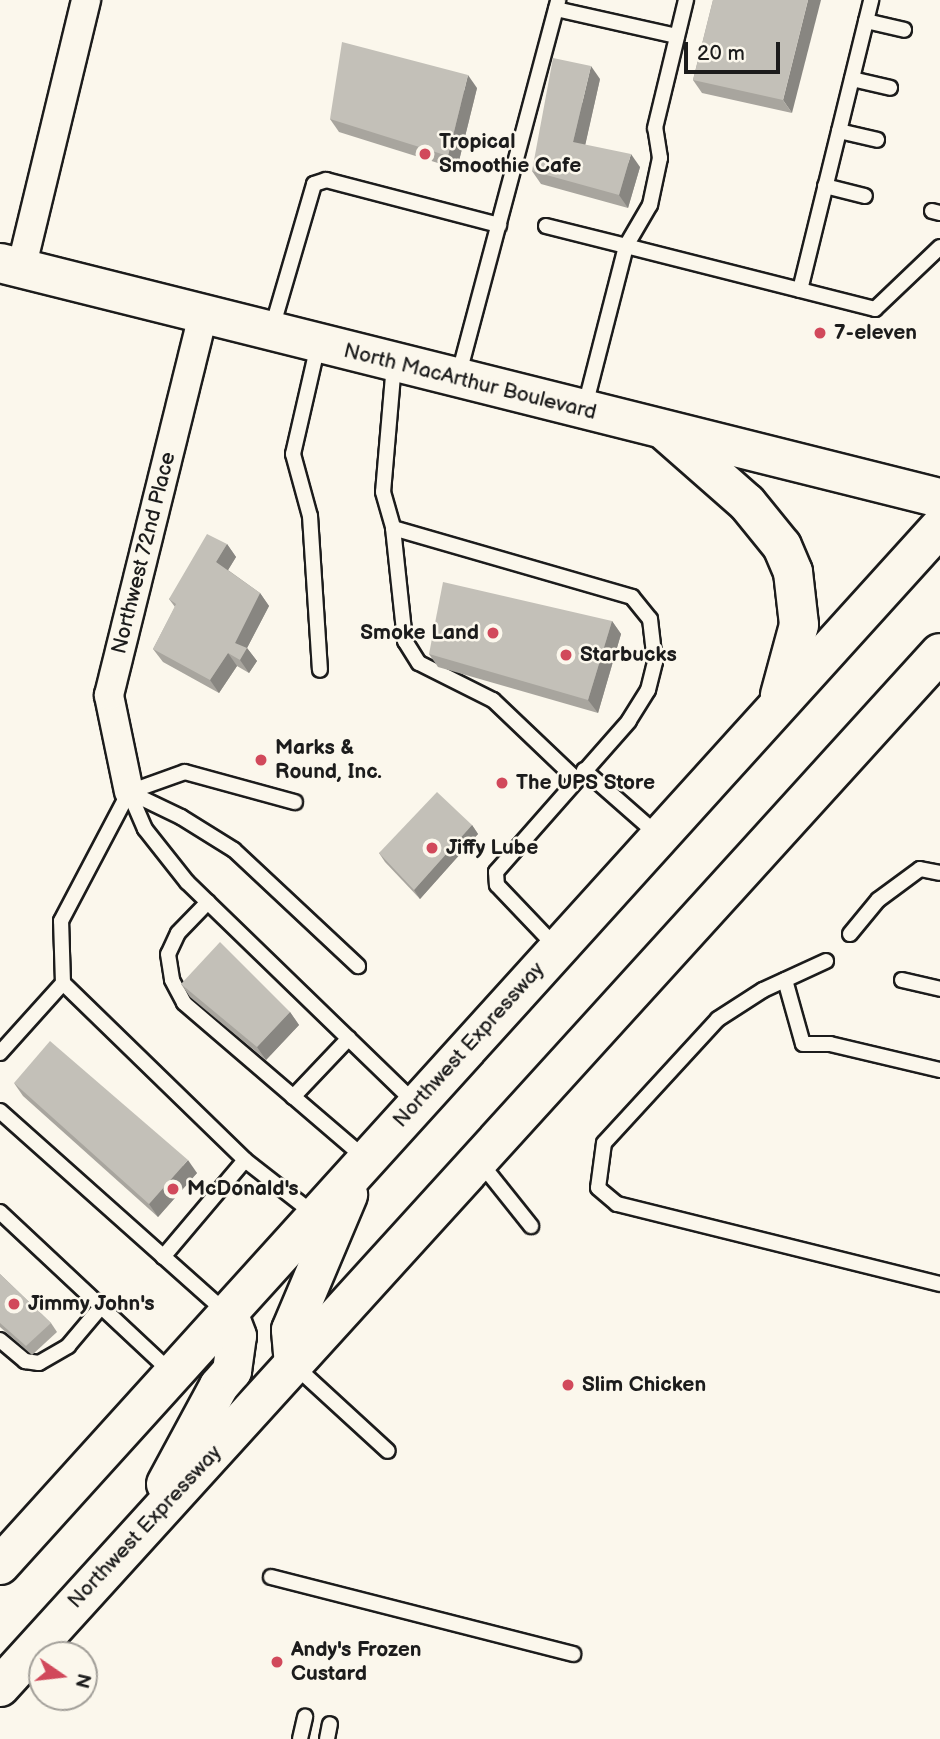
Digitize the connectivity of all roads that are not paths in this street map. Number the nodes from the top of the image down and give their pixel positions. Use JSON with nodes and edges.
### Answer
{"nodes":[{"id":1,"x":86,"y":0,"type":"edge"},
{"id":2,"x":686,"y":0,"type":"edge"},
{"id":3,"x":871,"y":0,"type":"edge"},
{"id":4,"x":557,"y":4,"type":"edge"},
{"id":5,"x":866,"y":21,"type":"junction"},
{"id":6,"x":904,"y":30,"type":"dead end"},
{"id":7,"x":677,"y":36,"type":"junction"},
{"id":8,"x":852,"y":79,"type":"junction"},
{"id":9,"x":891,"y":89,"type":"dead end"},
{"id":10,"x":839,"y":131,"type":"junction"},
{"id":11,"x":877,"y":140,"type":"dead end"},
{"id":12,"x":825,"y":186,"type":"junction"},
{"id":13,"x":865,"y":196,"type":"dead end"},
{"id":14,"x":499,"y":225,"type":"junction"},
{"id":15,"x":545,"y":226,"type":"dead end"},
{"id":16,"x":626,"y":246,"type":"junction"},
{"id":17,"x":940,"y":247,"type":"edge"},
{"id":18,"x":11,"y":266,"type":"edge"},
{"id":19,"x":800,"y":290,"type":"junction"},
{"id":20,"x":203,"y":315,"type":"junction"},
{"id":21,"x":270,"y":332,"type":"junction"},
{"id":22,"x":319,"y":344,"type":"junction"},
{"id":23,"x":394,"y":363,"type":"junction"},
{"id":24,"x":458,"y":379,"type":"junction"},
{"id":25,"x":584,"y":411,"type":"junction"},
{"id":26,"x":665,"y":431,"type":"junction"},
{"id":27,"x":940,"y":498,"type":"edge"},
{"id":28,"x":940,"y":527,"type":"edge"},
{"id":29,"x":393,"y":528,"type":"junction"},
{"id":30,"x":940,"y":653,"type":"edge"},
{"id":31,"x":320,"y":670,"type":"dead end"},
{"id":32,"x":775,"y":709,"type":"junction"},
{"id":33,"x":580,"y":775,"type":"junction"},
{"id":34,"x":129,"y":792,"type":"junction"},
{"id":35,"x":295,"y":802,"type":"dead end"},
{"id":36,"x":659,"y":836,"type":"junction"},
{"id":37,"x":940,"y":873,"type":"edge"},
{"id":38,"x":208,"y":902,"type":"junction"},
{"id":39,"x":850,"y":934,"type":"dead end"},
{"id":40,"x":557,"y":948,"type":"junction"},
{"id":41,"x":826,"y":961,"type":"dead end"},
{"id":42,"x":358,"y":966,"type":"dead end"},
{"id":43,"x":785,"y":980,"type":"junction"},
{"id":44,"x":902,"y":980,"type":"dead end"},
{"id":45,"x":63,"y":983,"type":"junction"},
{"id":46,"x":940,"y":989,"type":"edge"},
{"id":47,"x":349,"y":1038,"type":"junction"},
{"id":48,"x":0,"y":1053,"type":"edge"},
{"id":49,"x":940,"y":1070,"type":"edge"},
{"id":50,"x":293,"y":1097,"type":"junction"},
{"id":51,"x":415,"y":1103,"type":"junction"},
{"id":52,"x":0,"y":1111,"type":"edge"},
{"id":53,"x":365,"y":1158,"type":"junction"},
{"id":54,"x":246,"y":1160,"type":"junction"},
{"id":55,"x":479,"y":1160,"type":"junction"},
{"id":56,"x":0,"y":1212,"type":"edge"},
{"id":57,"x":315,"y":1215,"type":"junction"},
{"id":58,"x":531,"y":1226,"type":"dead end"},
{"id":59,"x":163,"y":1257,"type":"junction"},
{"id":60,"x":940,"y":1284,"type":"edge"},
{"id":61,"x":101,"y":1307,"type":"junction"},
{"id":62,"x":228,"y":1313,"type":"junction"},
{"id":63,"x":0,"y":1340,"type":"edge"},
{"id":64,"x":294,"y":1365,"type":"junction"},
{"id":65,"x":173,"y":1374,"type":"junction"},
{"id":66,"x":388,"y":1451,"type":"dead end"},
{"id":67,"x":138,"y":1535,"type":"junction"},
{"id":68,"x":4,"y":1553,"type":"edge"},
{"id":69,"x":271,"y":1577,"type":"dead end"},
{"id":70,"x":573,"y":1654,"type":"dead end"},
{"id":71,"x":0,"y":1687,"type":"edge"},
{"id":72,"x":305,"y":1717,"type":"dead end"},
{"id":73,"x":330,"y":1724,"type":"dead end"},
{"id":74,"x":300,"y":1739,"type":"edge"},
{"id":75,"x":327,"y":1739,"type":"edge"}],
"edges":[{"from":1,"to":18,"type":"street"},
{"from":2,"to":7,"type":"lane"},
{"from":3,"to":5,"type":"lane"},
{"from":4,"to":7,"type":"lane"},
{"from":4,"to":14,"type":"lane"},
{"from":5,"to":6,"type":"lane"},
{"from":5,"to":8,"type":"lane"},
{"from":7,"to":16,"type":"lane"},
{"from":8,"to":9,"type":"lane"},
{"from":8,"to":10,"type":"lane"},
{"from":10,"to":11,"type":"lane"},
{"from":10,"to":12,"type":"lane"},
{"from":12,"to":13,"type":"lane"},
{"from":12,"to":19,"type":"lane"},
{"from":14,"to":21,"type":"lane"},
{"from":14,"to":24,"type":"lane"},
{"from":15,"to":16,"type":"lane"},
{"from":16,"to":19,"type":"lane"},
{"from":16,"to":25,"type":"lane"},
{"from":17,"to":19,"type":"lane"},
{"from":18,"to":20,"type":"main road","name":"North MacArthur Boulevard"},
{"from":20,"to":21,"type":"main road","name":"North MacArthur Boulevard"},
{"from":20,"to":34,"type":"street","name":"Northwest 72nd Place"},
{"from":21,"to":22,"type":"main road","name":"North MacArthur Boulevard"},
{"from":22,"to":23,"type":"main road","name":"North MacArthur Boulevard"},
{"from":22,"to":31,"type":"lane"},
{"from":23,"to":24,"type":"main road","name":"North MacArthur Boulevard"},
{"from":23,"to":29,"type":"lane"},
{"from":24,"to":25,"type":"main road","name":"North MacArthur Boulevard"},
{"from":25,"to":26,"type":"main road","name":"North MacArthur Boulevard"},
{"from":26,"to":27,"type":"main road","name":"North MacArthur Boulevard"},
{"from":26,"to":32,"type":"main road"},
{"from":28,"to":32,"type":"main road","name":"Northwest Expressway"},
{"from":29,"to":33,"type":"lane"},
{"from":29,"to":33,"type":"lane"},
{"from":30,"to":55,"type":"main road","name":"Northwest Expressway"},
{"from":32,"to":36,"type":"main road","name":"Northwest Expressway"},
{"from":33,"to":36,"type":"lane"},
{"from":33,"to":40,"type":"lane"},
{"from":34,"to":35,"type":"lane"},
{"from":34,"to":38,"type":"lane"},
{"from":34,"to":42,"type":"lane"},
{"from":34,"to":45,"type":"lane"},
{"from":36,"to":40,"type":"main road","name":"Northwest Expressway"},
{"from":37,"to":39,"type":"lane"},
{"from":38,"to":47,"type":"lane"},
{"from":38,"to":50,"type":"lane"},
{"from":40,"to":51,"type":"main road","name":"Northwest Expressway"},
{"from":41,"to":43,"type":"lane"},
{"from":43,"to":49,"type":"lane"},
{"from":43,"to":60,"type":"lane"},
{"from":44,"to":46,"type":"lane"},
{"from":45,"to":48,"type":"lane"},
{"from":45,"to":54,"type":"lane"},
{"from":47,"to":50,"type":"lane"},
{"from":47,"to":51,"type":"lane"},
{"from":50,"to":53,"type":"lane"},
{"from":51,"to":53,"type":"main road","name":"Northwest Expressway"},
{"from":52,"to":59,"type":"lane"},
{"from":53,"to":57,"type":"main road","name":"Northwest Expressway"},
{"from":53,"to":64,"type":"main road"},
{"from":54,"to":57,"type":"lane"},
{"from":54,"to":59,"type":"lane"},
{"from":55,"to":58,"type":"lane"},
{"from":55,"to":64,"type":"main road","name":"Northwest Expressway"},
{"from":56,"to":61,"type":"lane"},
{"from":57,"to":62,"type":"main road","name":"Northwest Expressway"},
{"from":59,"to":62,"type":"lane"},
{"from":61,"to":63,"type":"lane"},
{"from":61,"to":65,"type":"lane"},
{"from":62,"to":65,"type":"main road","name":"Northwest Expressway"},
{"from":62,"to":67,"type":"main road"},
{"from":64,"to":66,"type":"lane"},
{"from":64,"to":67,"type":"main road","name":"Northwest Expressway"},
{"from":65,"to":68,"type":"main road","name":"Northwest Expressway"},
{"from":67,"to":71,"type":"main road","name":"Northwest Expressway"},
{"from":69,"to":70,"type":"lane"},
{"from":72,"to":74,"type":"lane"},
{"from":73,"to":75,"type":"lane"}]}
